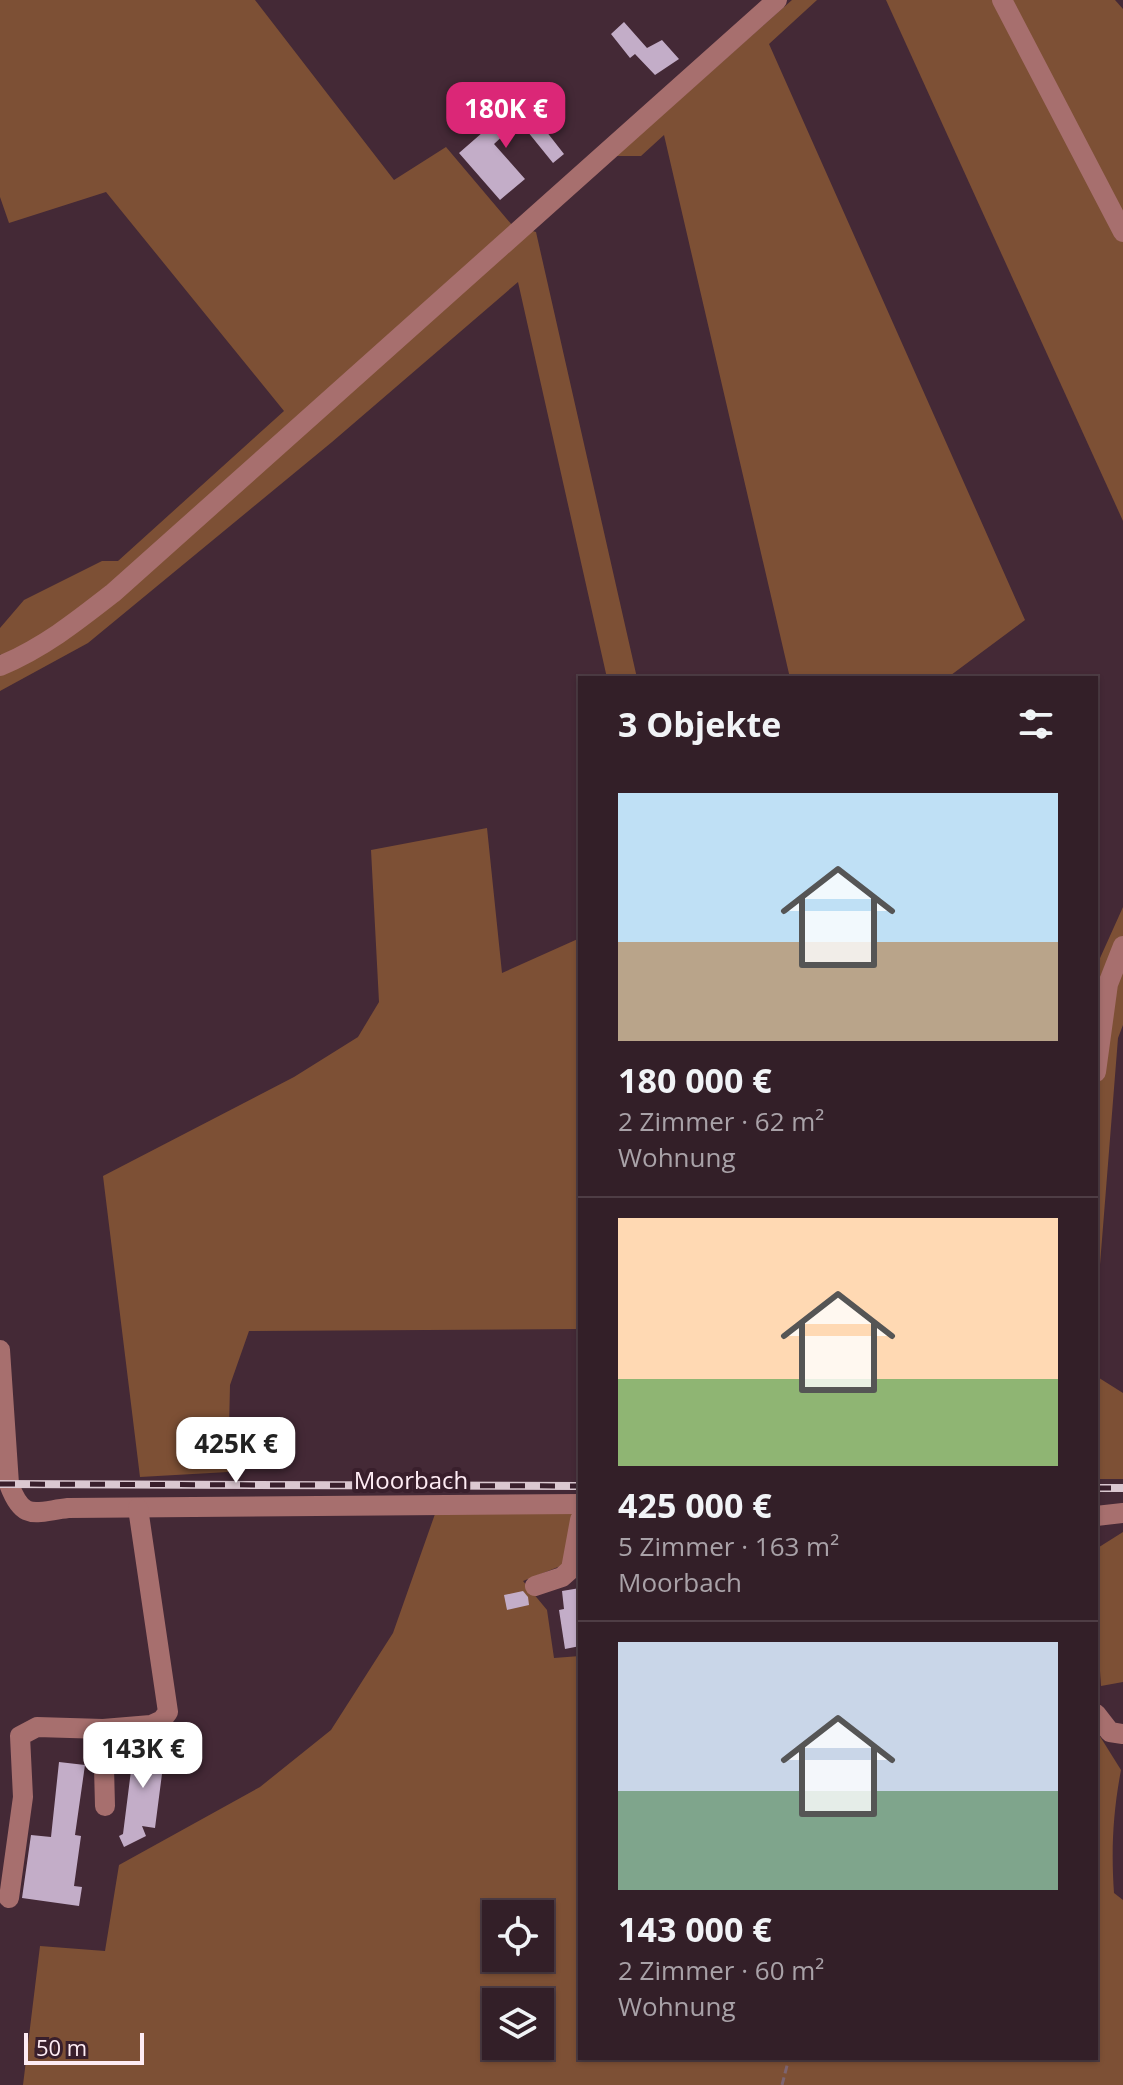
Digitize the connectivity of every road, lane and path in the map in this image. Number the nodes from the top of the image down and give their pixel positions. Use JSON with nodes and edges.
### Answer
{"nodes":[{"id":1,"x":777,"y":0,"type":"edge"},
{"id":2,"x":1002,"y":0,"type":"edge"},
{"id":3,"x":1123,"y":232,"type":"edge"},
{"id":4,"x":0,"y":666,"type":"edge"},
{"id":5,"x":1123,"y":946,"type":"edge"},
{"id":6,"x":1098,"y":1057,"type":"edge"},
{"id":7,"x":0,"y":1350,"type":"edge"},
{"id":8,"x":578,"y":1504,"type":"edge"},
{"id":9,"x":138,"y":1508,"type":"junction"},
{"id":10,"x":1123,"y":1513,"type":"edge"},
{"id":11,"x":1098,"y":1516,"type":"edge"},
{"id":12,"x":578,"y":1531,"type":"edge"},
{"id":13,"x":535,"y":1586,"type":"dead end"},
{"id":14,"x":1098,"y":1717,"type":"edge"},
{"id":15,"x":103,"y":1729,"type":"junction"},
{"id":16,"x":1123,"y":1734,"type":"edge"},
{"id":17,"x":105,"y":1806,"type":"dead end"},
{"id":18,"x":9,"y":1898,"type":"dead end"},
{"id":19,"x":788,"y":2060,"type":"edge"},
{"id":20,"x":782,"y":2085,"type":"edge"}],
"edges":[{"from":1,"to":4,"type":"street"},
{"from":2,"to":3,"type":"street"},
{"from":5,"to":6,"type":"street"},
{"from":7,"to":9,"type":"street","name":"Moorbach"},
{"from":8,"to":9,"type":"street","name":"Moorbach"},
{"from":9,"to":15,"type":"street"},
{"from":10,"to":11,"type":"street"},
{"from":12,"to":13,"type":"street"},
{"from":14,"to":16,"type":"street"},
{"from":15,"to":17,"type":"street"},
{"from":15,"to":18,"type":"street"},
{"from":19,"to":20,"type":"path"}]}
